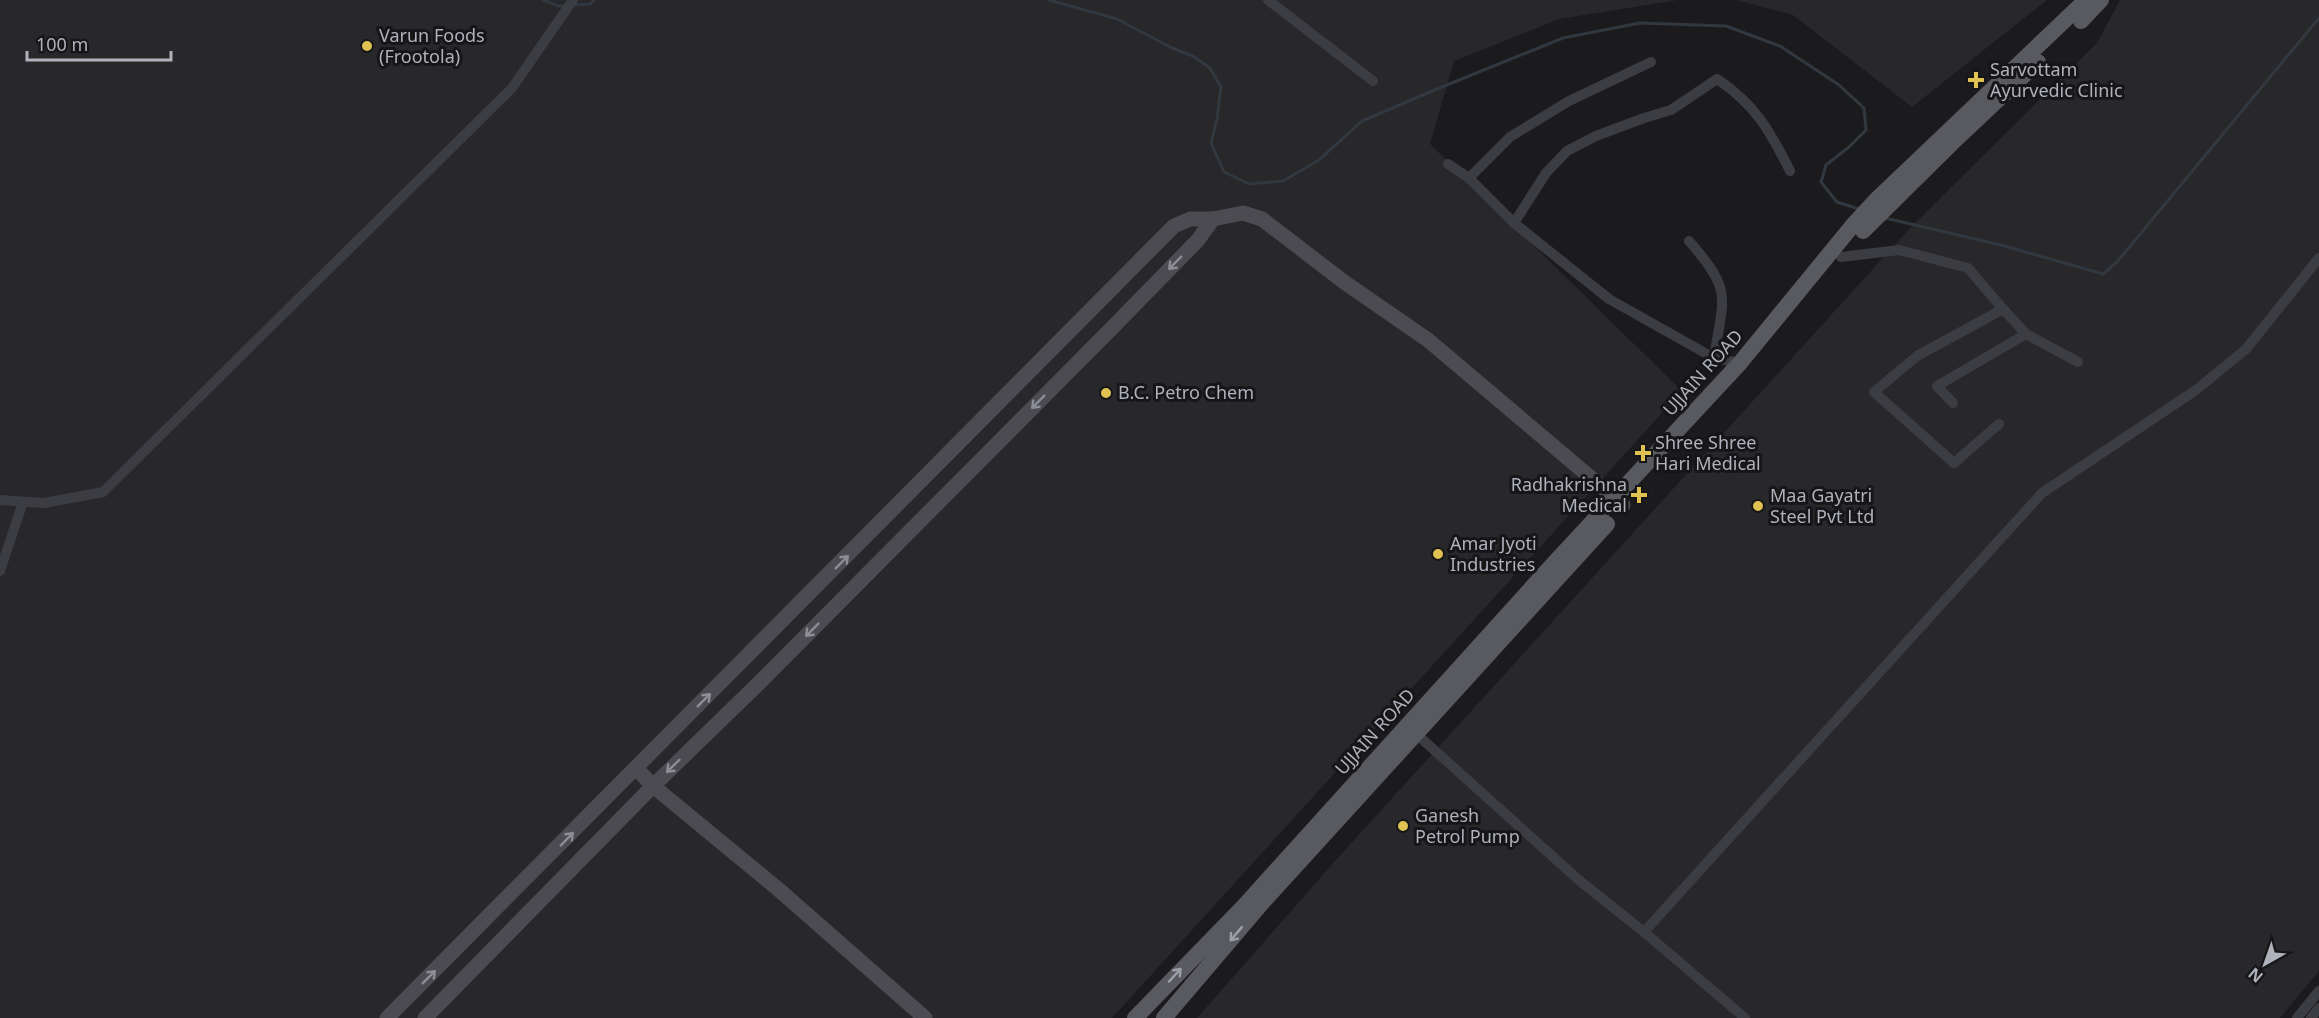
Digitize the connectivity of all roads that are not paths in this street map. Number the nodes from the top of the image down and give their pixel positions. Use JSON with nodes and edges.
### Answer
{"nodes":[{"id":1,"x":573,"y":0,"type":"edge"},
{"id":2,"x":1268,"y":0,"type":"edge"},
{"id":3,"x":2086,"y":0,"type":"edge"},
{"id":4,"x":2101,"y":0,"type":"edge"},
{"id":5,"x":1651,"y":62,"type":"dead end"},
{"id":6,"x":1373,"y":81,"type":"dead end"},
{"id":7,"x":1448,"y":164,"type":"dead end"},
{"id":8,"x":1790,"y":171,"type":"dead end"},
{"id":9,"x":1469,"y":178,"type":"junction"},
{"id":10,"x":1881,"y":204,"type":"junction"},
{"id":11,"x":1213,"y":219,"type":"junction"},
{"id":12,"x":1514,"y":222,"type":"junction"},
{"id":13,"x":1858,"y":229,"type":"junction"},
{"id":14,"x":1689,"y":242,"type":"dead end"},
{"id":15,"x":1841,"y":257,"type":"junction"},
{"id":16,"x":2319,"y":258,"type":"edge"},
{"id":17,"x":2003,"y":309,"type":"junction"},
{"id":18,"x":2026,"y":334,"type":"junction"},
{"id":19,"x":1714,"y":358,"type":"junction"},
{"id":20,"x":2078,"y":362,"type":"dead end"},
{"id":21,"x":1740,"y":363,"type":"junction"},
{"id":22,"x":1953,"y":403,"type":"dead end"},
{"id":23,"x":1999,"y":424,"type":"dead end"},
{"id":24,"x":0,"y":500,"type":"edge"},
{"id":25,"x":23,"y":502,"type":"junction"},
{"id":26,"x":1619,"y":502,"type":"junction"},
{"id":27,"x":0,"y":571,"type":"edge"},
{"id":28,"x":1411,"y":730,"type":"junction"},
{"id":29,"x":636,"y":768,"type":"junction"},
{"id":30,"x":653,"y":786,"type":"junction"},
{"id":31,"x":1644,"y":932,"type":"junction"},
{"id":32,"x":2319,"y":991,"type":"edge"},
{"id":33,"x":2319,"y":1008,"type":"edge"},
{"id":34,"x":387,"y":1018,"type":"edge"},
{"id":35,"x":425,"y":1018,"type":"edge"},
{"id":36,"x":925,"y":1018,"type":"edge"},
{"id":37,"x":1135,"y":1018,"type":"edge"},
{"id":38,"x":1164,"y":1018,"type":"edge"},
{"id":39,"x":1745,"y":1018,"type":"edge"},
{"id":40,"x":2297,"y":1018,"type":"edge"},
{"id":41,"x":2311,"y":1018,"type":"edge"}],
"edges":[{"from":1,"to":25,"type":"street"},
{"from":2,"to":6,"type":"street"},
{"from":3,"to":10,"type":"main road","name":"UJJAIN ROAD"},
{"from":4,"to":10,"type":"main road","name":"UJJAIN ROAD"},
{"from":5,"to":9,"type":"street"},
{"from":7,"to":9,"type":"street"},
{"from":8,"to":12,"type":"street"},
{"from":9,"to":12,"type":"street"},
{"from":10,"to":13,"type":"main road","name":"UJJAIN ROAD"},
{"from":11,"to":26,"type":"street"},
{"from":29,"to":11,"type":"street","one_way":true},
{"from":11,"to":30,"type":"street","one_way":true},
{"from":12,"to":19,"type":"street"},
{"from":13,"to":15,"type":"main road","name":"UJJAIN ROAD"},
{"from":13,"to":21,"type":"main road","name":"UJJAIN ROAD"},
{"from":14,"to":19,"type":"street"},
{"from":15,"to":17,"type":"street"},
{"from":15,"to":26,"type":"main road","name":"UJJAIN ROAD"},
{"from":16,"to":31,"type":"street"},
{"from":17,"to":18,"type":"street"},
{"from":17,"to":23,"type":"street"},
{"from":18,"to":20,"type":"street"},
{"from":18,"to":22,"type":"street"},
{"from":19,"to":21,"type":"street"},
{"from":21,"to":26,"type":"main road","name":"UJJAIN ROAD"},
{"from":24,"to":25,"type":"street"},
{"from":25,"to":27,"type":"street"},
{"from":26,"to":28,"type":"main road","name":"UJJAIN ROAD"},
{"from":28,"to":31,"type":"street"},
{"from":37,"to":28,"type":"main road","name":"UJJAIN ROAD","one_way":true},
{"from":28,"to":38,"type":"main road","name":"UJJAIN ROAD","one_way":true},
{"from":29,"to":30,"type":"street"},
{"from":34,"to":29,"type":"street","one_way":true},
{"from":30,"to":35,"type":"street"},
{"from":30,"to":36,"type":"street"},
{"from":31,"to":39,"type":"street"},
{"from":32,"to":40,"type":"street"},
{"from":33,"to":41,"type":"street"}]}
